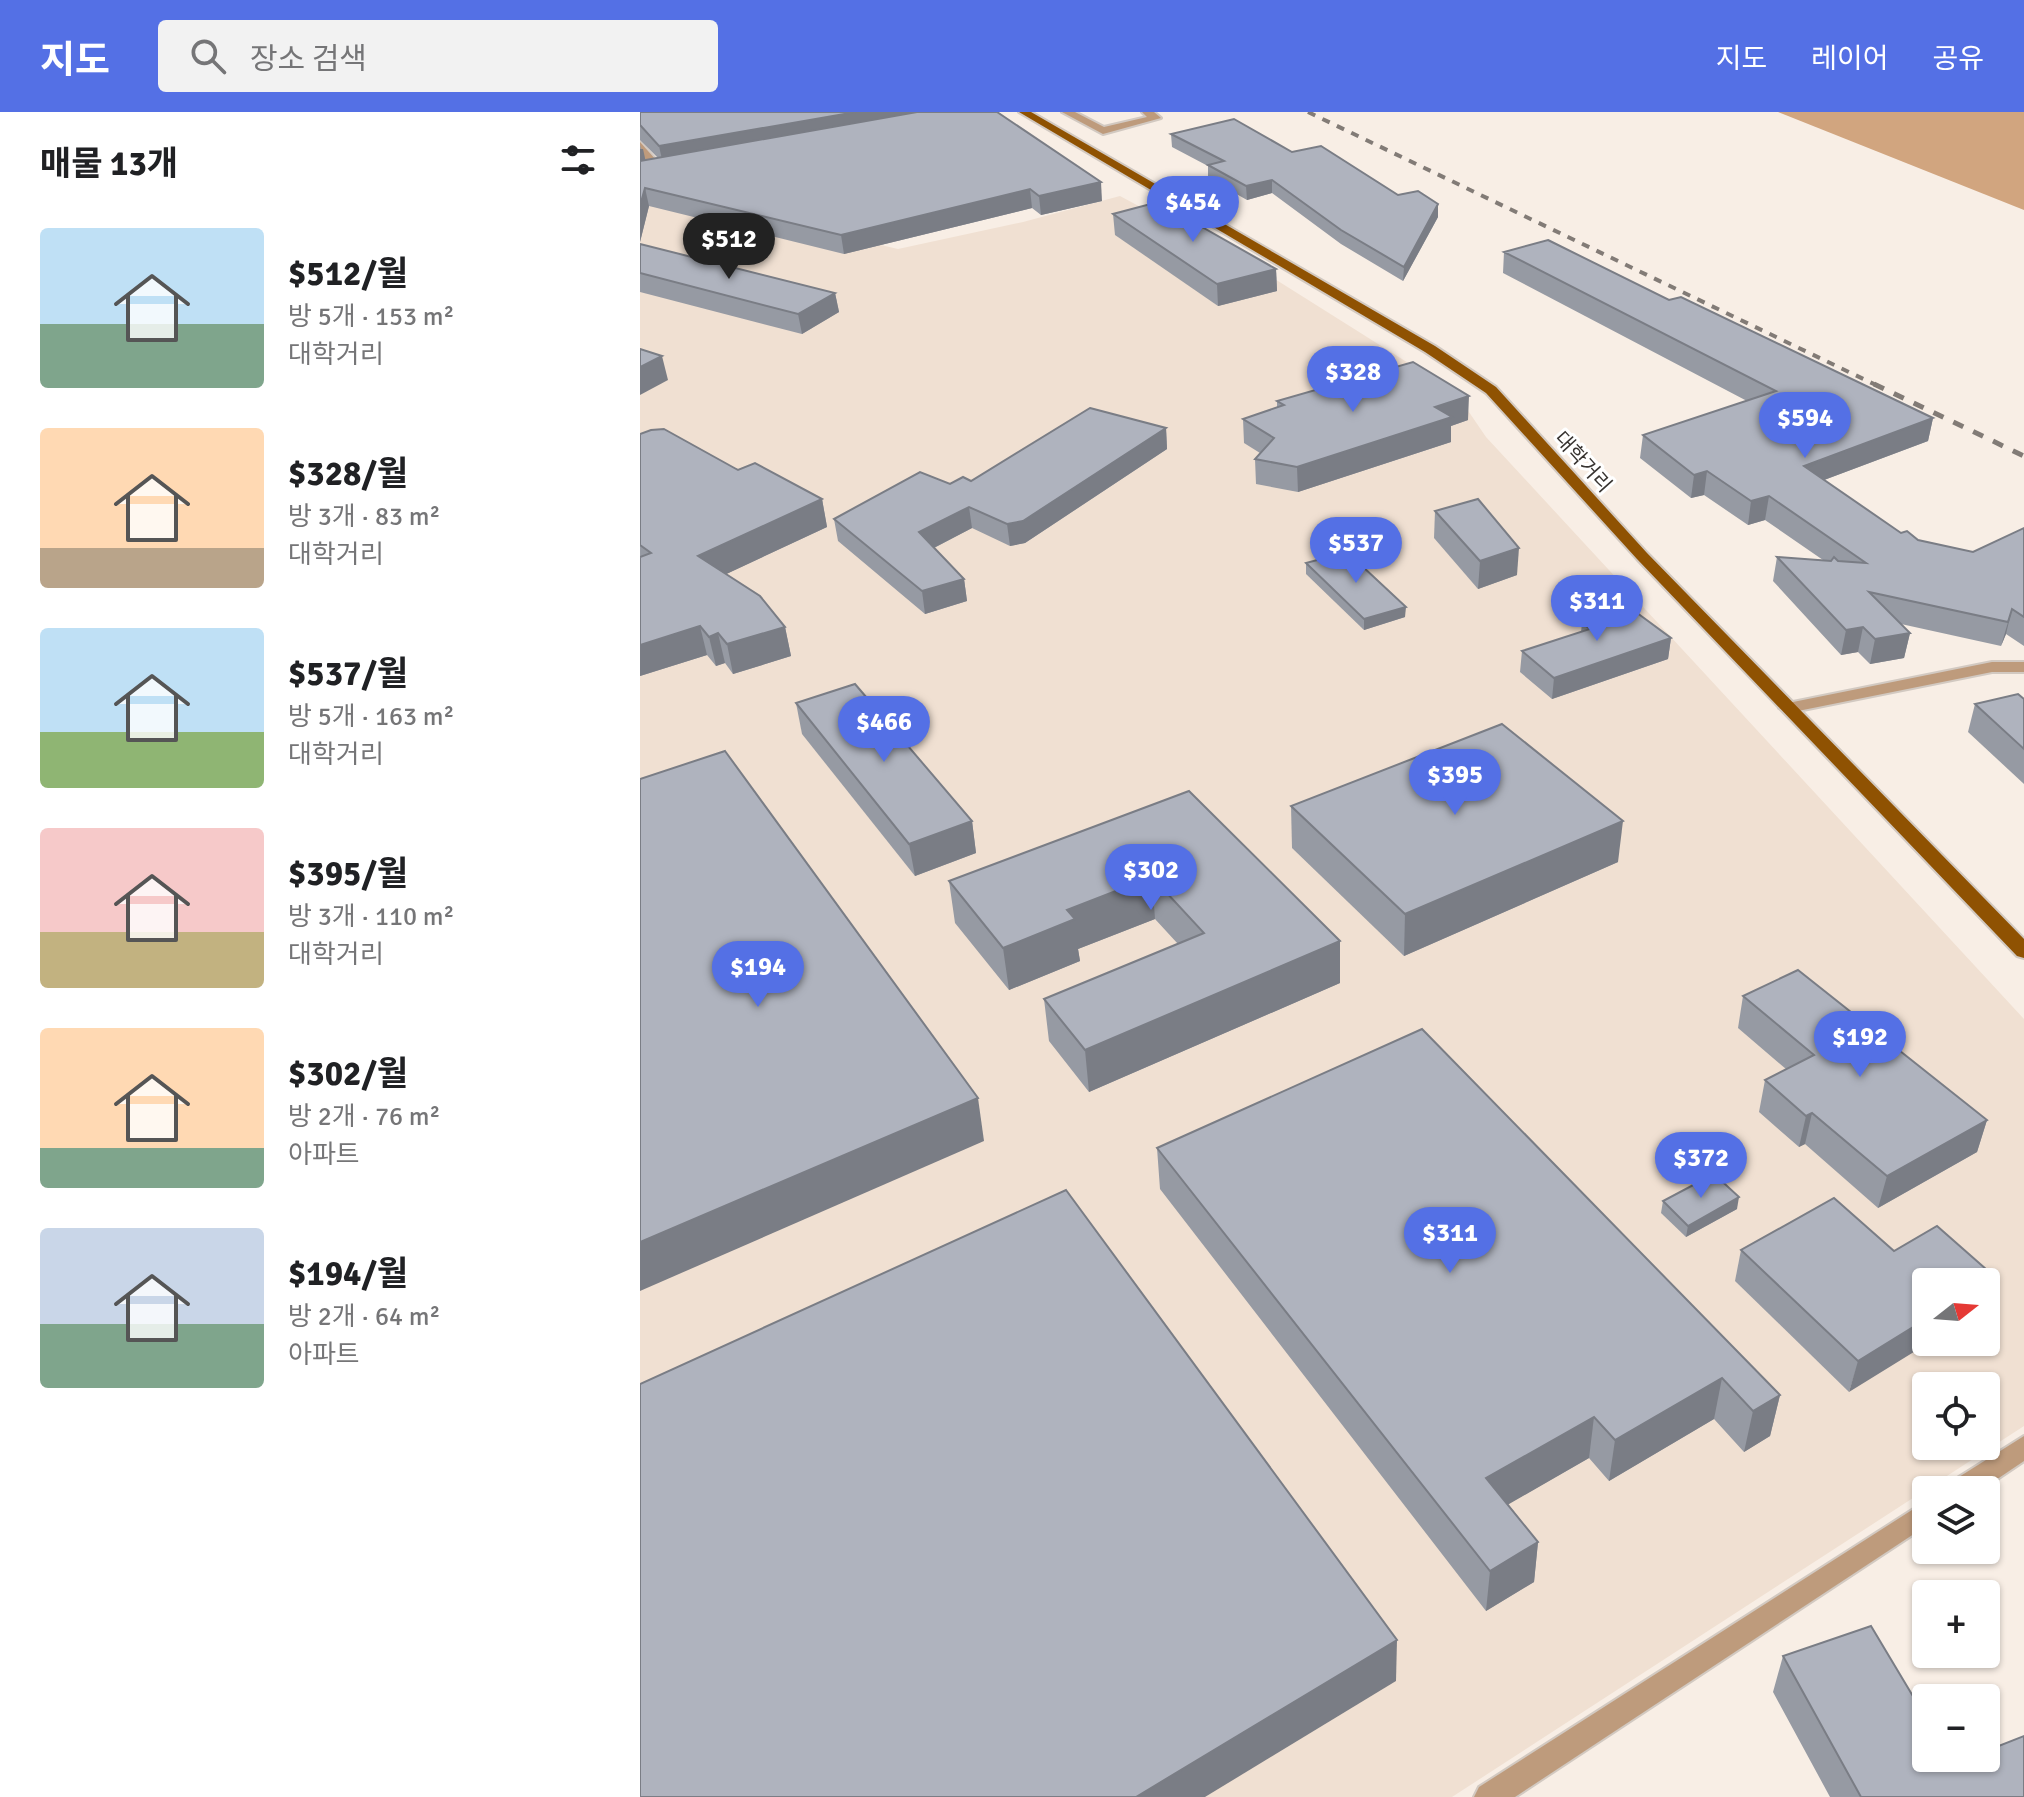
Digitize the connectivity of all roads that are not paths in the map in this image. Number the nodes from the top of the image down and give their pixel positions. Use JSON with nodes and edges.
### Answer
{"nodes":[{"id":1,"x":1024,"y":112,"type":"edge"},
{"id":2,"x":1067,"y":112,"type":"edge"},
{"id":3,"x":1147,"y":112,"type":"edge"},
{"id":4,"x":640,"y":145,"type":"edge"},
{"id":5,"x":673,"y":168,"type":"edge"},
{"id":6,"x":660,"y":171,"type":"junction"},
{"id":7,"x":640,"y":174,"type":"edge"},
{"id":8,"x":2024,"y":667,"type":"edge"},
{"id":9,"x":1788,"y":708,"type":"junction"},
{"id":10,"x":2024,"y":951,"type":"edge"},
{"id":11,"x":2024,"y":1447,"type":"edge"},
{"id":12,"x":1981,"y":1476,"type":"edge"},
{"id":13,"x":1912,"y":1521,"type":"edge"},
{"id":14,"x":1489,"y":1797,"type":"edge"}],
"edges":[{"from":1,"to":9,"type":"main road","name":"대학거리"},
{"from":2,"to":3,"type":"street"},
{"from":4,"to":6,"type":"street"},
{"from":5,"to":6,"type":"street"},
{"from":6,"to":7,"type":"street"},
{"from":8,"to":9,"type":"street"},
{"from":9,"to":10,"type":"main road","name":"대학거리"},
{"from":11,"to":12,"type":"street"},
{"from":13,"to":14,"type":"street"}]}
